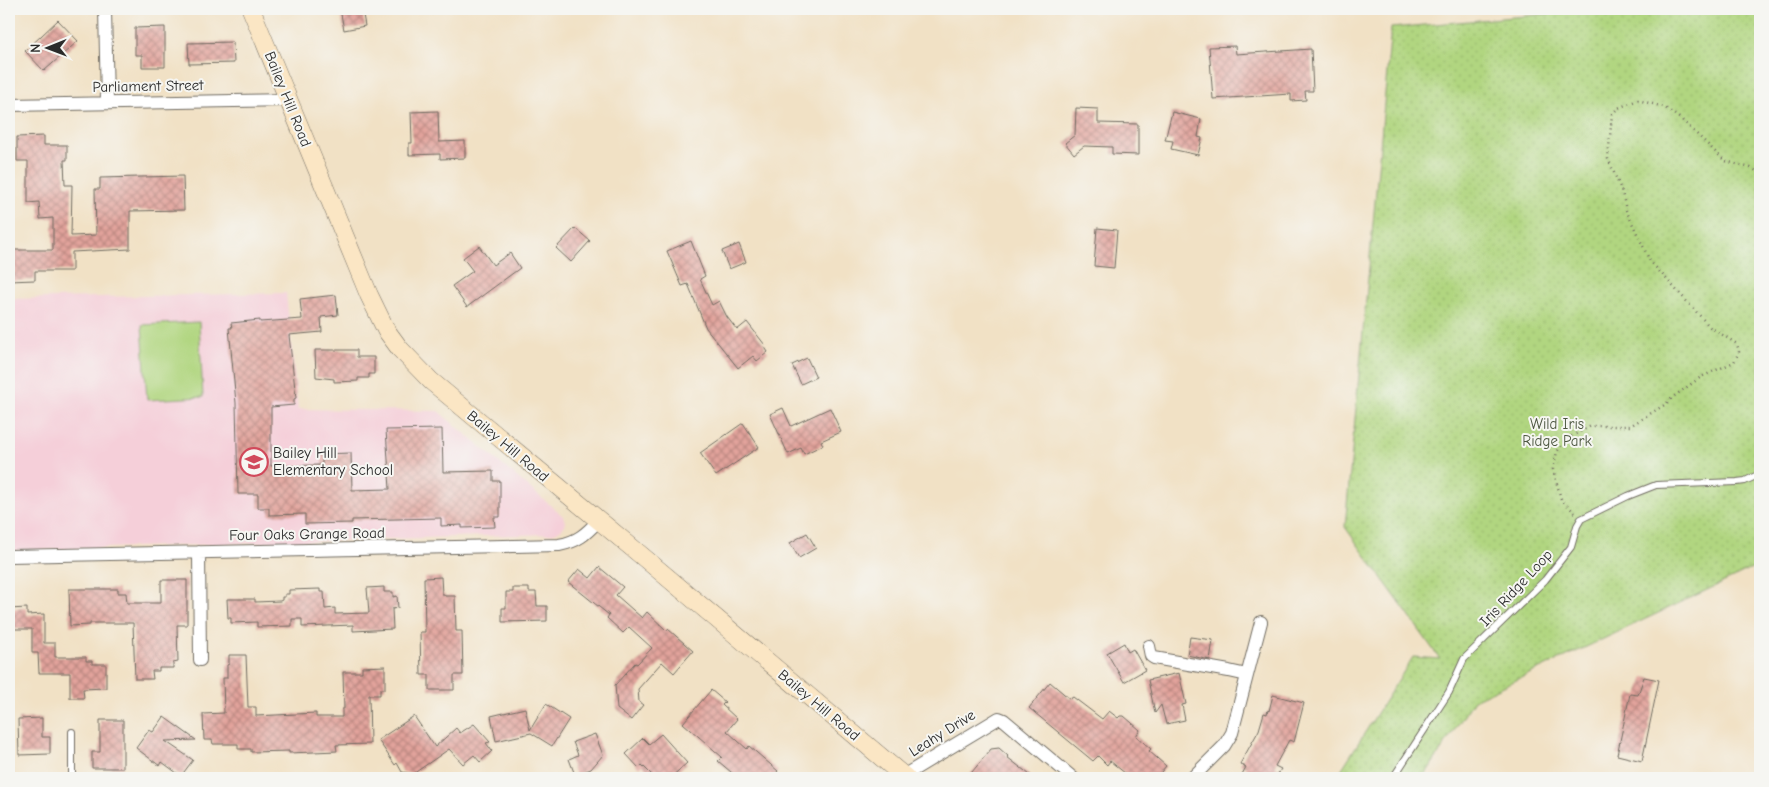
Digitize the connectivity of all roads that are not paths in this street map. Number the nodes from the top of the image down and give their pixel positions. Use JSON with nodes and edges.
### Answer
{"nodes":[{"id":1,"x":105,"y":9,"type":"edge"},
{"id":2,"x":251,"y":9,"type":"edge"},
{"id":3,"x":288,"y":100,"type":"junction"},
{"id":4,"x":106,"y":102,"type":"junction"},
{"id":5,"x":9,"y":104,"type":"edge"},
{"id":6,"x":1760,"y":474,"type":"edge"},
{"id":7,"x":598,"y":521,"type":"junction"},
{"id":8,"x":199,"y":552,"type":"junction"},
{"id":9,"x":9,"y":556,"type":"edge"},
{"id":10,"x":1261,"y":622,"type":"dead end"},
{"id":11,"x":1149,"y":646,"type":"dead end"},
{"id":12,"x":200,"y":660,"type":"dead end"},
{"id":13,"x":1247,"y":675,"type":"junction"},
{"id":14,"x":72,"y":732,"type":"dead end"},
{"id":15,"x":904,"y":777,"type":"edge"},
{"id":16,"x":72,"y":778,"type":"edge"},
{"id":17,"x":1073,"y":778,"type":"edge"},
{"id":18,"x":1192,"y":778,"type":"edge"},
{"id":19,"x":1392,"y":778,"type":"edge"}],
"edges":[{"from":1,"to":4,"type":"street"},
{"from":2,"to":3,"type":"main road","name":"Bailey Hill Road"},
{"from":3,"to":4,"type":"street","name":"Parliament Street"},
{"from":3,"to":7,"type":"main road","name":"Bailey Hill Road"},
{"from":4,"to":5,"type":"street","name":"Parliament Street"},
{"from":6,"to":19,"type":"lane","name":"Iris Ridge Loop"},
{"from":7,"to":8,"type":"street","name":"Four Oaks Grange Road"},
{"from":7,"to":15,"type":"main road","name":"Bailey Hill Road"},
{"from":8,"to":9,"type":"street","name":"Four Oaks Grange Road"},
{"from":8,"to":12,"type":"street"},
{"from":10,"to":13,"type":"street"},
{"from":11,"to":13,"type":"street"},
{"from":13,"to":18,"type":"street"},
{"from":14,"to":16,"type":"lane"},
{"from":15,"to":17,"type":"street","name":"Leahy Drive"}]}
